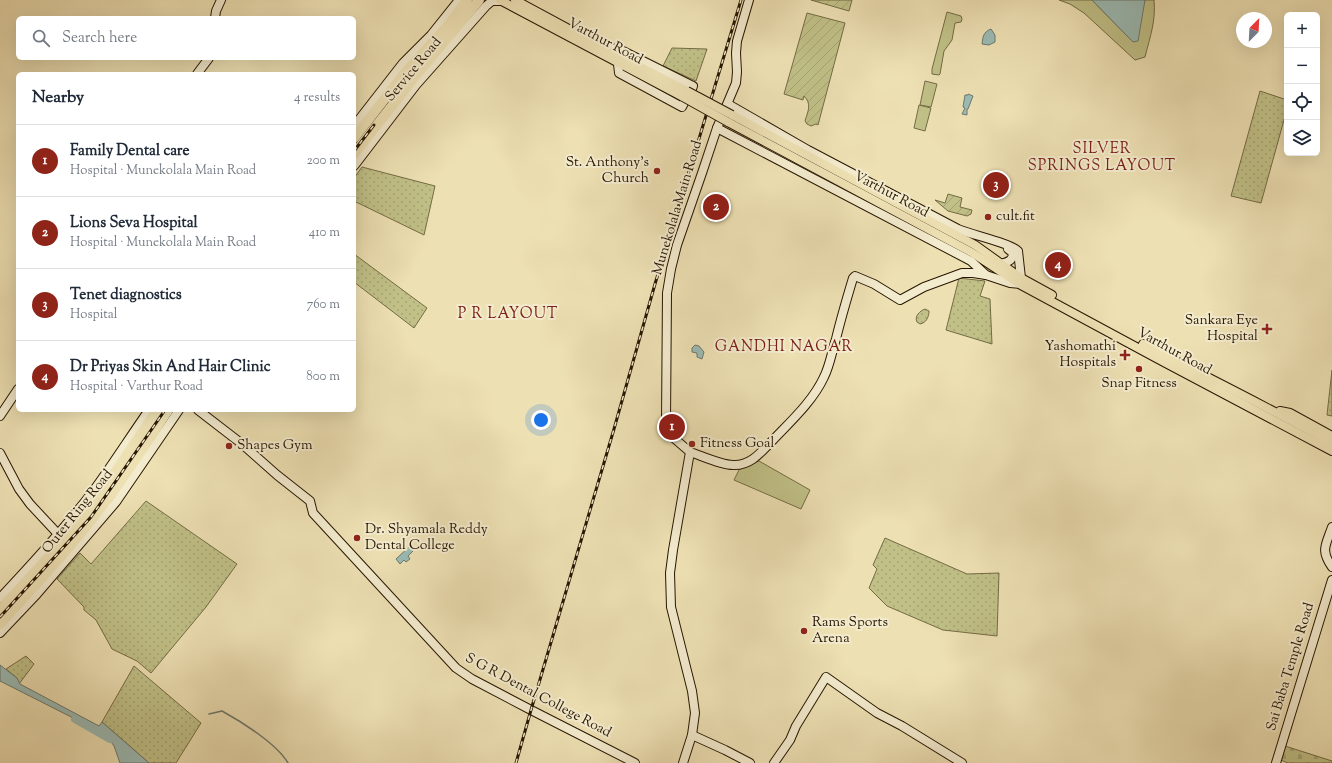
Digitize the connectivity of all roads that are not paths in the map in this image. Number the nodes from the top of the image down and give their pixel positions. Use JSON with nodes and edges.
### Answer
{"nodes":[{"id":1,"x":221,"y":0,"type":"edge"},
{"id":2,"x":459,"y":0,"type":"edge"},
{"id":3,"x":467,"y":0,"type":"edge"},
{"id":4,"x":501,"y":0,"type":"edge"},
{"id":5,"x":516,"y":0,"type":"edge"},
{"id":6,"x":749,"y":0,"type":"edge"},
{"id":7,"x":484,"y":2,"type":"edge"},
{"id":8,"x":215,"y":16,"type":"edge"},
{"id":9,"x":208,"y":60,"type":"edge"},
{"id":10,"x":618,"y":64,"type":"junction"},
{"id":11,"x":627,"y":68,"type":"junction"},
{"id":12,"x":198,"y":72,"type":"edge"},
{"id":13,"x":622,"y":75,"type":"junction"},
{"id":14,"x":687,"y":95,"type":"junction"},
{"id":15,"x":728,"y":104,"type":"junction"},
{"id":16,"x":730,"y":118,"type":"junction"},
{"id":17,"x":356,"y":123,"type":"edge"},
{"id":18,"x":717,"y":128,"type":"junction"},
{"id":19,"x":356,"y":135,"type":"edge"},
{"id":20,"x":356,"y":151,"type":"edge"},
{"id":21,"x":356,"y":163,"type":"edge"},
{"id":22,"x":996,"y":242,"type":"junction"},
{"id":23,"x":985,"y":261,"type":"junction"},
{"id":24,"x":1001,"y":264,"type":"junction"},
{"id":25,"x":986,"y":275,"type":"junction"},
{"id":26,"x":1021,"y":281,"type":"junction"},
{"id":27,"x":16,"y":392,"type":"edge"},
{"id":28,"x":148,"y":412,"type":"edge"},
{"id":29,"x":156,"y":412,"type":"edge"},
{"id":30,"x":167,"y":412,"type":"edge"},
{"id":31,"x":178,"y":412,"type":"edge"},
{"id":32,"x":201,"y":412,"type":"edge"},
{"id":33,"x":1270,"y":414,"type":"junction"},
{"id":34,"x":0,"y":416,"type":"edge"},
{"id":35,"x":1332,"y":436,"type":"edge"},
{"id":36,"x":1332,"y":443,"type":"edge"},
{"id":37,"x":1332,"y":451,"type":"edge"},
{"id":38,"x":690,"y":452,"type":"junction"},
{"id":39,"x":0,"y":453,"type":"edge"},
{"id":40,"x":1332,"y":456,"type":"edge"},
{"id":41,"x":1332,"y":527,"type":"edge"},
{"id":42,"x":58,"y":534,"type":"junction"},
{"id":43,"x":1332,"y":567,"type":"edge"},
{"id":44,"x":1332,"y":580,"type":"edge"},
{"id":45,"x":0,"y":598,"type":"edge"},
{"id":46,"x":0,"y":610,"type":"edge"},
{"id":47,"x":0,"y":624,"type":"edge"},
{"id":48,"x":0,"y":634,"type":"edge"},
{"id":49,"x":692,"y":735,"type":"junction"},
{"id":50,"x":635,"y":763,"type":"edge"},
{"id":51,"x":683,"y":763,"type":"edge"},
{"id":52,"x":750,"y":763,"type":"edge"},
{"id":53,"x":774,"y":763,"type":"edge"},
{"id":54,"x":962,"y":763,"type":"edge"},
{"id":55,"x":1276,"y":763,"type":"edge"}],
"edges":[{"from":1,"to":8,"type":"street"},
{"from":2,"to":17,"type":"street","name":"Service Road"},
{"from":3,"to":19,"type":"highway"},
{"from":4,"to":7,"type":"street"},
{"from":4,"to":10,"type":"main road","name":"Varthur Road"},
{"from":5,"to":14,"type":"main road","name":"Varthur Road"},
{"from":6,"to":15,"type":"street","name":"Munekolala Main Road"},
{"from":7,"to":20,"type":"highway"},
{"from":7,"to":21,"type":"street","name":"Service Road"},
{"from":9,"to":12,"type":"street"},
{"from":10,"to":11,"type":"main road","name":"Varthur Road"},
{"from":10,"to":13,"type":"street"},
{"from":11,"to":13,"type":"main road"},
{"from":11,"to":14,"type":"main road","name":"Varthur Road"},
{"from":13,"to":14,"type":"street"},
{"from":14,"to":16,"type":"main road","name":"Varthur Road","bridge":true},
{"from":15,"to":18,"type":"street","name":"Munekolala Main Road"},
{"from":15,"to":22,"type":"street"},
{"from":16,"to":23,"type":"main road","name":"Varthur Road"},
{"from":16,"to":24,"type":"main road","name":"Varthur Road"},
{"from":18,"to":25,"type":"street"},
{"from":18,"to":38,"type":"street","name":"Munekolala Main Road"},
{"from":22,"to":24,"type":"street"},
{"from":22,"to":26,"type":"street"},
{"from":23,"to":25,"type":"street"},
{"from":23,"to":26,"type":"main road","name":"Varthur Road"},
{"from":24,"to":26,"type":"main road","name":"Varthur Road"},
{"from":25,"to":26,"type":"street"},
{"from":25,"to":38,"type":"street"},
{"from":26,"to":33,"type":"main road","name":"Varthur Road"},
{"from":27,"to":34,"type":"street"},
{"from":28,"to":42,"type":"street"},
{"from":29,"to":46,"type":"highway","name":"Outer Ring Road"},
{"from":30,"to":47,"type":"highway","name":"Outer Ring Road"},
{"from":31,"to":48,"type":"street"},
{"from":32,"to":50,"type":"street","name":"S G R Dental College Road"},
{"from":33,"to":35,"type":"main road"},
{"from":33,"to":36,"type":"main road"},
{"from":33,"to":37,"type":"main road"},
{"from":33,"to":40,"type":"main road"},
{"from":38,"to":49,"type":"street"},
{"from":39,"to":42,"type":"street"},
{"from":41,"to":43,"type":"street"},
{"from":42,"to":45,"type":"street"},
{"from":44,"to":55,"type":"street","name":"Sai Baba Temple Road"},
{"from":49,"to":51,"type":"street"},
{"from":49,"to":52,"type":"street"},
{"from":53,"to":54,"type":"street"}]}
